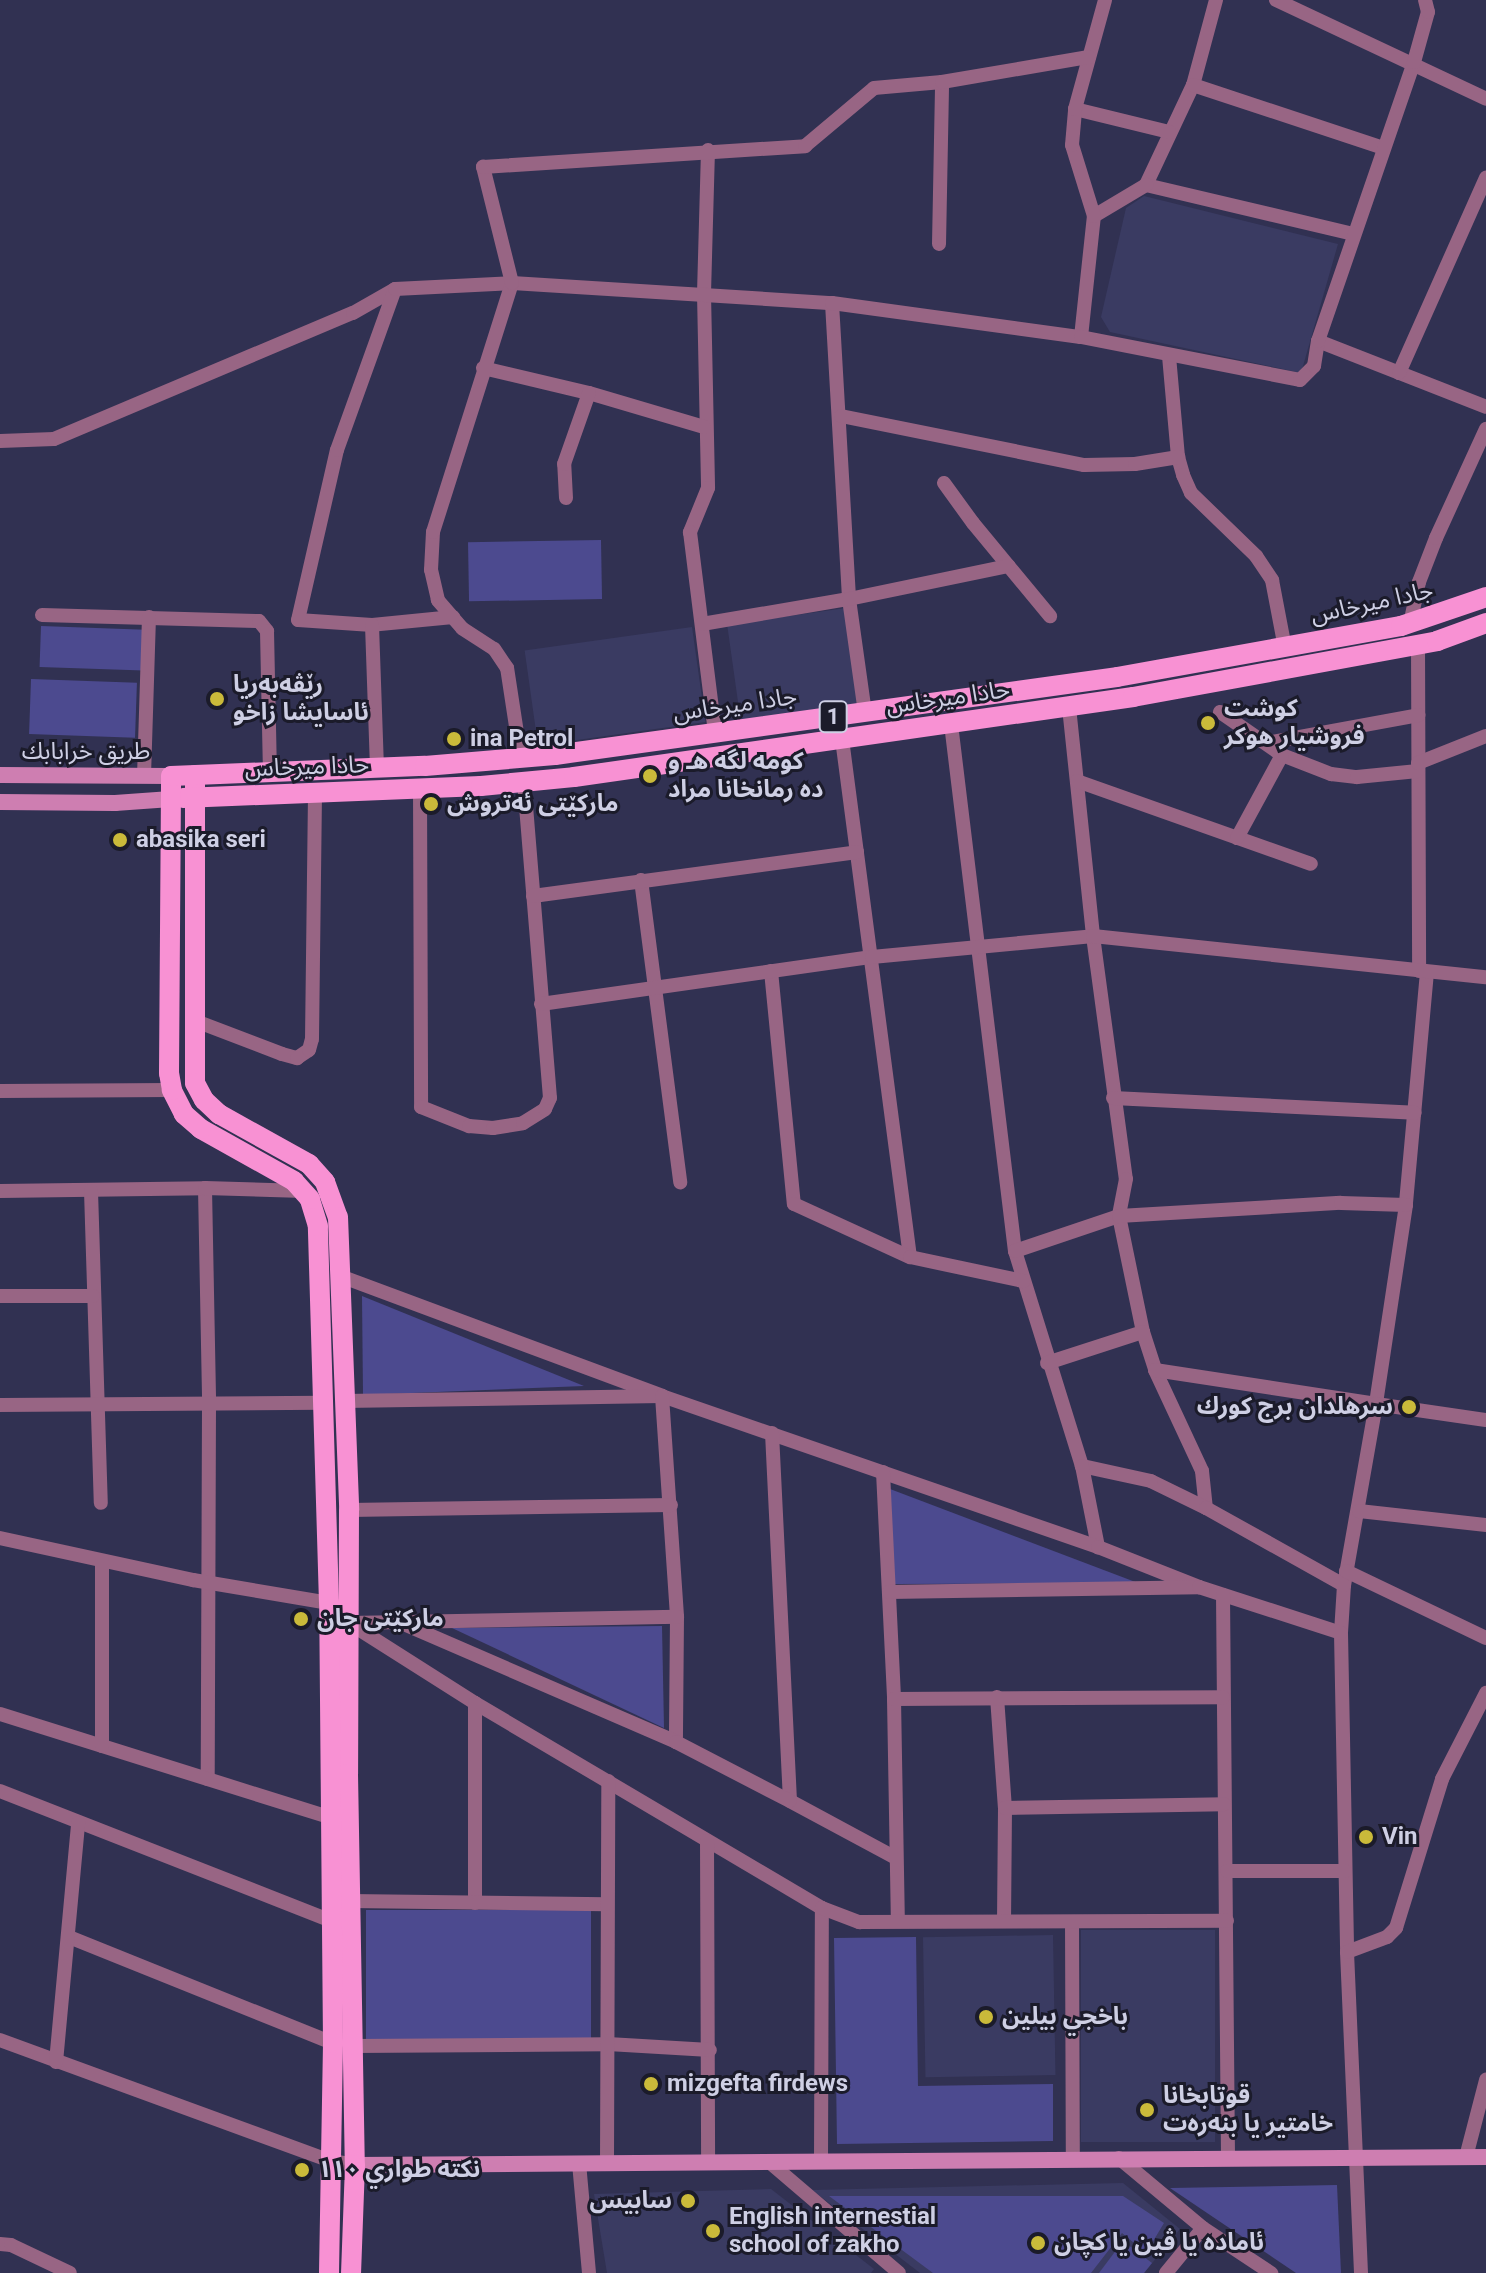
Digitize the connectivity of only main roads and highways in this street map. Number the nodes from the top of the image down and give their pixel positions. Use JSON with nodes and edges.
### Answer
{"nodes":[{"id":1,"x":1486,"y":597,"type":"edge"},
{"id":2,"x":1486,"y":623,"type":"edge"},
{"id":3,"x":0,"y":775,"type":"edge"},
{"id":4,"x":195,"y":775,"type":"junction"},
{"id":5,"x":171,"y":776,"type":"junction"},
{"id":6,"x":195,"y":797,"type":"junction"},
{"id":7,"x":171,"y":799,"type":"junction"},
{"id":8,"x":0,"y":802,"type":"edge"},
{"id":9,"x":348,"y":1515,"type":"junction"},
{"id":10,"x":327,"y":1517,"type":"junction"},
{"id":11,"x":328,"y":1546,"type":"junction"},
{"id":12,"x":349,"y":1549,"type":"junction"},
{"id":13,"x":343,"y":2044,"type":"junction"},
{"id":14,"x":1486,"y":2157,"type":"edge"},
{"id":15,"x":355,"y":2165,"type":"junction"},
{"id":16,"x":329,"y":2273,"type":"edge"},
{"id":17,"x":351,"y":2273,"type":"edge"}],
"edges":[{"from":1,"to":4,"type":"main road","name":"جادا ميرخاس","number":"1"},
{"from":2,"to":6,"type":"main road","name":"حادا ميرخاس"},
{"from":3,"to":5,"type":"main road","name":"طريق خرابابك"},
{"from":4,"to":5,"type":"main road","name":"جادا ميرخاس","number":"1"},
{"from":4,"to":6,"type":"main road"},
{"from":5,"to":7,"type":"main road"},
{"from":6,"to":7,"type":"main road","name":"حادا ميرخاس"},
{"from":6,"to":9,"type":"main road"},
{"from":7,"to":8,"type":"main road"},
{"from":7,"to":10,"type":"main road"},
{"from":9,"to":10,"type":"main road"},
{"from":9,"to":12,"type":"main road"},
{"from":10,"to":11,"type":"main road"},
{"from":11,"to":12,"type":"main road"},
{"from":11,"to":13,"type":"main road"},
{"from":12,"to":13,"type":"main road"},
{"from":13,"to":15,"type":"main road"},
{"from":13,"to":16,"type":"main road"},
{"from":14,"to":15,"type":"main road"},
{"from":15,"to":17,"type":"main road"}]}
